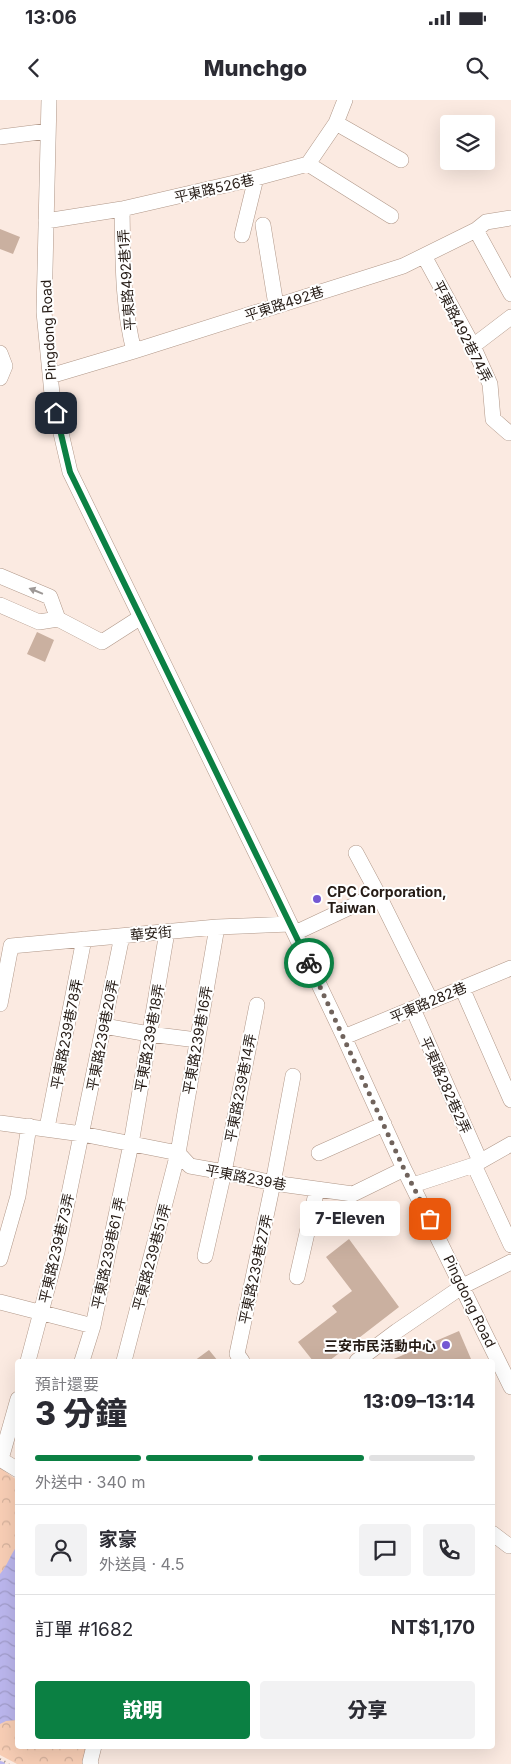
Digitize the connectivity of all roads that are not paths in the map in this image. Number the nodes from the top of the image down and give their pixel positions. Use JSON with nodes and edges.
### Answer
{"nodes":[{"id":1,"x":48,"y":100,"type":"edge"},
{"id":2,"x":345,"y":100,"type":"edge"},
{"id":3,"x":336,"y":123,"type":"junction"},
{"id":4,"x":48,"y":131,"type":"junction"},
{"id":5,"x":0,"y":137,"type":"edge"},
{"id":6,"x":401,"y":160,"type":"dead end"},
{"id":7,"x":308,"y":164,"type":"junction"},
{"id":8,"x":256,"y":178,"type":"junction"},
{"id":9,"x":122,"y":209,"type":"junction"},
{"id":10,"x":391,"y":216,"type":"dead end"},
{"id":11,"x":511,"y":218,"type":"edge"},
{"id":12,"x":46,"y":221,"type":"junction"},
{"id":13,"x":263,"y":225,"type":"dead end"},
{"id":14,"x":476,"y":230,"type":"junction"},
{"id":15,"x":242,"y":235,"type":"dead end"},
{"id":16,"x":424,"y":256,"type":"junction"},
{"id":17,"x":511,"y":294,"type":"edge"},
{"id":18,"x":276,"y":305,"type":"junction"},
{"id":19,"x":511,"y":317,"type":"edge"},
{"id":20,"x":473,"y":346,"type":"junction"},
{"id":21,"x":134,"y":351,"type":"junction"},
{"id":22,"x":0,"y":353,"type":"edge"},
{"id":23,"x":50,"y":376,"type":"junction"},
{"id":24,"x":0,"y":378,"type":"edge"},
{"id":25,"x":509,"y":433,"type":"dead end"},
{"id":26,"x":0,"y":576,"type":"edge"},
{"id":27,"x":0,"y":604,"type":"edge"},
{"id":28,"x":141,"y":617,"type":"junction"},
{"id":29,"x":58,"y":619,"type":"junction"},
{"id":30,"x":356,"y":853,"type":"dead end"},
{"id":31,"x":378,"y":894,"type":"junction"},
{"id":32,"x":217,"y":927,"type":"junction"},
{"id":33,"x":293,"y":929,"type":"junction"},
{"id":34,"x":167,"y":932,"type":"junction"},
{"id":35,"x":122,"y":936,"type":"junction"},
{"id":36,"x":84,"y":939,"type":"junction"},
{"id":37,"x":510,"y":971,"type":"edge"},
{"id":38,"x":462,"y":988,"type":"junction"},
{"id":39,"x":1,"y":996,"type":"edge"},
{"id":40,"x":431,"y":1001,"type":"junction"},
{"id":41,"x":257,"y":1005,"type":"dead end"},
{"id":42,"x":413,"y":1009,"type":"junction"},
{"id":43,"x":104,"y":1026,"type":"junction"},
{"id":44,"x":149,"y":1034,"type":"junction"},
{"id":45,"x":344,"y":1037,"type":"junction"},
{"id":46,"x":197,"y":1040,"type":"junction"},
{"id":47,"x":293,"y":1076,"type":"dead end"},
{"id":48,"x":511,"y":1100,"type":"edge"},
{"id":49,"x":0,"y":1123,"type":"edge"},
{"id":50,"x":384,"y":1124,"type":"junction"},
{"id":51,"x":30,"y":1126,"type":"junction"},
{"id":52,"x":47,"y":1128,"type":"junction"},
{"id":53,"x":82,"y":1134,"type":"junction"},
{"id":54,"x":131,"y":1144,"type":"junction"},
{"id":55,"x":511,"y":1144,"type":"edge"},
{"id":56,"x":178,"y":1153,"type":"junction"},
{"id":57,"x":319,"y":1153,"type":"dead end"},
{"id":58,"x":477,"y":1163,"type":"junction"},
{"id":59,"x":404,"y":1169,"type":"junction"},
{"id":60,"x":224,"y":1172,"type":"junction"},
{"id":61,"x":273,"y":1183,"type":"junction"},
{"id":62,"x":413,"y":1185,"type":"junction"},
{"id":63,"x":316,"y":1189,"type":"junction"},
{"id":64,"x":511,"y":1245,"type":"edge"},
{"id":65,"x":205,"y":1256,"type":"dead end"},
{"id":66,"x":0,"y":1259,"type":"edge"},
{"id":67,"x":511,"y":1262,"type":"edge"},
{"id":68,"x":297,"y":1277,"type":"dead end"},
{"id":69,"x":463,"y":1286,"type":"junction"},
{"id":70,"x":0,"y":1302,"type":"edge"},
{"id":71,"x":41,"y":1312,"type":"junction"},
{"id":72,"x":93,"y":1326,"type":"junction"},
{"id":73,"x":240,"y":1358,"type":"edge"},
{"id":74,"x":29,"y":1359,"type":"edge"},
{"id":75,"x":83,"y":1359,"type":"edge"},
{"id":76,"x":125,"y":1359,"type":"edge"},
{"id":77,"x":360,"y":1359,"type":"edge"},
{"id":78,"x":511,"y":1387,"type":"edge"},
{"id":79,"x":15,"y":1410,"type":"edge"},
{"id":80,"x":1,"y":1459,"type":"edge"},
{"id":81,"x":15,"y":1468,"type":"edge"},
{"id":82,"x":495,"y":1535,"type":"edge"},
{"id":83,"x":510,"y":1547,"type":"edge"},
{"id":84,"x":93,"y":1749,"type":"edge"},
{"id":85,"x":91,"y":1764,"type":"edge"}],
"edges":[{"from":1,"to":4,"type":"street","name":"Pingdong Road"},
{"from":2,"to":3,"type":"street"},
{"from":3,"to":6,"type":"street"},
{"from":3,"to":7,"type":"street"},
{"from":4,"to":5,"type":"street"},
{"from":4,"to":12,"type":"street","name":"Pingdong Road"},
{"from":7,"to":8,"type":"street","name":"平東路526巷"},
{"from":7,"to":10,"type":"street"},
{"from":8,"to":9,"type":"street","name":"平東路526巷"},
{"from":8,"to":15,"type":"street"},
{"from":9,"to":12,"type":"street","name":"平東路526巷"},
{"from":9,"to":21,"type":"street","name":"平東路492巷1弄"},
{"from":11,"to":14,"type":"street","name":"平東路492巷"},
{"from":12,"to":23,"type":"street","name":"Pingdong Road"},
{"from":13,"to":18,"type":"street"},
{"from":14,"to":16,"type":"street","name":"平東路492巷"},
{"from":14,"to":17,"type":"street"},
{"from":16,"to":18,"type":"street","name":"平東路492巷"},
{"from":16,"to":20,"type":"street","name":"平東路492巷74弄"},
{"from":18,"to":21,"type":"street","name":"平東路492巷"},
{"from":19,"to":20,"type":"street"},
{"from":20,"to":25,"type":"street","name":"平東路492巷74弄"},
{"from":21,"to":23,"type":"street","name":"平東路492巷"},
{"from":22,"to":24,"type":"street"},
{"from":23,"to":28,"type":"street","name":"Pingdong Road"},
{"from":29,"to":26,"type":"street","one_way":true},
{"from":27,"to":29,"type":"street"},
{"from":28,"to":29,"type":"street"},
{"from":28,"to":33,"type":"street","name":"Pingdong Road"},
{"from":30,"to":31,"type":"street"},
{"from":31,"to":33,"type":"street"},
{"from":31,"to":40,"type":"street"},
{"from":32,"to":33,"type":"street","name":"華安街"},
{"from":32,"to":34,"type":"street","name":"華安街"},
{"from":32,"to":46,"type":"street","name":"平東路239巷16弄"},
{"from":33,"to":45,"type":"street","name":"Pingdong Road"},
{"from":34,"to":35,"type":"street","name":"華安街"},
{"from":34,"to":44,"type":"street","name":"平東路239巷18弄"},
{"from":35,"to":36,"type":"street","name":"華安街"},
{"from":35,"to":43,"type":"street","name":"平東路239巷20弄"},
{"from":36,"to":39,"type":"street","name":"華安街"},
{"from":36,"to":52,"type":"street","name":"平東路239巷78弄"},
{"from":37,"to":38,"type":"street","name":"平東路282巷"},
{"from":38,"to":40,"type":"street","name":"平東路282巷"},
{"from":38,"to":48,"type":"street"},
{"from":40,"to":42,"type":"street","name":"平東路282巷"},
{"from":41,"to":60,"type":"street","name":"平東路239巷14弄"},
{"from":42,"to":45,"type":"street","name":"平東路282巷"},
{"from":42,"to":58,"type":"street","name":"平東路282巷2弄"},
{"from":43,"to":44,"type":"street"},
{"from":43,"to":53,"type":"street","name":"平東路239巷20弄"},
{"from":44,"to":46,"type":"street"},
{"from":44,"to":54,"type":"street","name":"平東路239巷18弄"},
{"from":45,"to":50,"type":"street","name":"Pingdong Road"},
{"from":46,"to":56,"type":"street","name":"平東路239巷16弄"},
{"from":47,"to":61,"type":"street","name":"平東路239巷27弄"},
{"from":49,"to":51,"type":"street","name":"平東路239巷"},
{"from":50,"to":57,"type":"street"},
{"from":50,"to":59,"type":"street","name":"Pingdong Road"},
{"from":51,"to":52,"type":"street","name":"平東路239巷"},
{"from":51,"to":66,"type":"street"},
{"from":52,"to":53,"type":"street","name":"平東路239巷"},
{"from":53,"to":54,"type":"street","name":"平東路239巷"},
{"from":53,"to":71,"type":"street","name":"平東路239巷73弄"},
{"from":54,"to":56,"type":"street","name":"平東路239巷"},
{"from":54,"to":72,"type":"street","name":"平東路239巷61 弄"},
{"from":55,"to":58,"type":"street"},
{"from":56,"to":60,"type":"street","name":"平東路239巷"},
{"from":56,"to":76,"type":"street","name":"平東路239巷51弄"},
{"from":58,"to":62,"type":"street"},
{"from":58,"to":64,"type":"street","name":"平東路282巷2弄"},
{"from":59,"to":62,"type":"street","name":"Pingdong Road"},
{"from":59,"to":63,"type":"street","name":"平東路239巷"},
{"from":60,"to":61,"type":"street","name":"平東路239巷"},
{"from":60,"to":65,"type":"street","name":"平東路239巷14弄"},
{"from":61,"to":63,"type":"street","name":"平東路239巷"},
{"from":61,"to":73,"type":"street","name":"平東路239巷27弄"},
{"from":62,"to":69,"type":"street","name":"Pingdong Road"},
{"from":63,"to":68,"type":"street"},
{"from":67,"to":69,"type":"street"},
{"from":69,"to":77,"type":"street"},
{"from":69,"to":78,"type":"street","name":"Pingdong Road"},
{"from":70,"to":71,"type":"street"},
{"from":71,"to":72,"type":"street"},
{"from":71,"to":74,"type":"street","name":"平東路239巷73弄"},
{"from":72,"to":75,"type":"street","name":"平東路239巷61 弄"},
{"from":79,"to":80,"type":"street"},
{"from":80,"to":81,"type":"street"},
{"from":82,"to":83,"type":"street"},
{"from":84,"to":85,"type":"street"}]}
